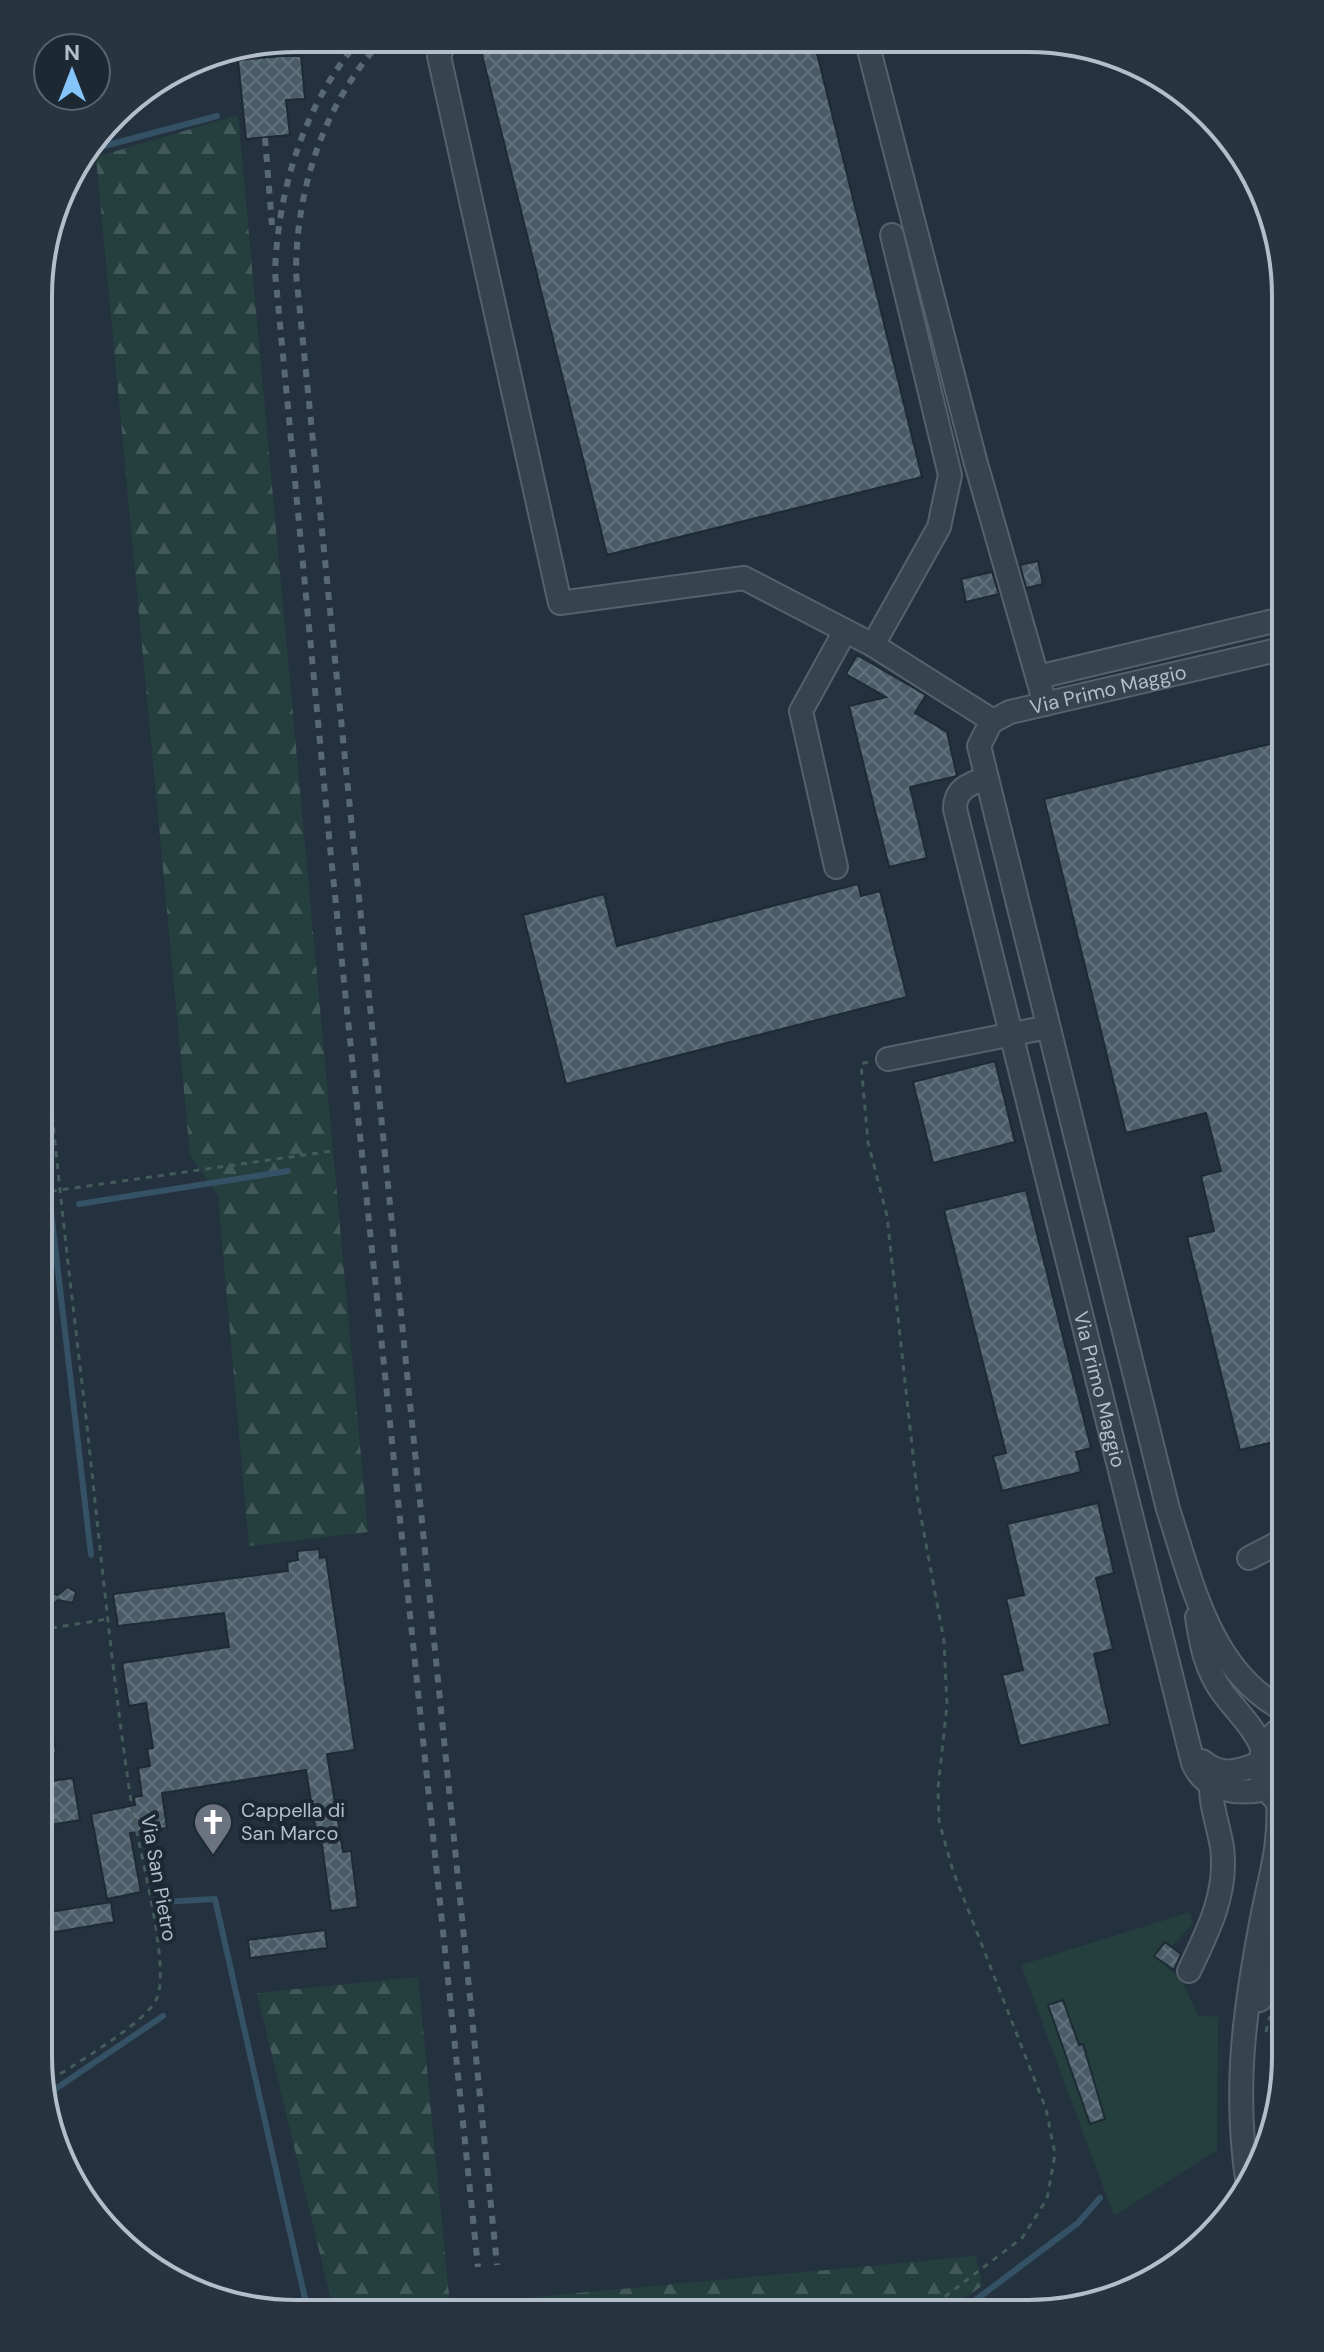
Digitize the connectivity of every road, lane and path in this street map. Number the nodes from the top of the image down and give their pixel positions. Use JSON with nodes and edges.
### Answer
{"nodes":[{"id":1,"x":441,"y":52,"type":"edge"},
{"id":2,"x":870,"y":52,"type":"edge"},
{"id":3,"x":892,"y":235,"type":"dead end"},
{"id":4,"x":1272,"y":621,"type":"edge"},
{"id":5,"x":845,"y":631,"type":"junction"},
{"id":6,"x":873,"y":645,"type":"junction"},
{"id":7,"x":1272,"y":651,"type":"edge"},
{"id":8,"x":1038,"y":677,"type":"junction"},
{"id":9,"x":1045,"y":704,"type":"junction"},
{"id":10,"x":993,"y":721,"type":"junction"},
{"id":11,"x":986,"y":778,"type":"junction"},
{"id":12,"x":836,"y":867,"type":"dead end"},
{"id":13,"x":1048,"y":1027,"type":"junction"},
{"id":14,"x":1012,"y":1037,"type":"junction"},
{"id":15,"x":888,"y":1059,"type":"joint"},
{"id":16,"x":52,"y":1102,"type":"edge"},
{"id":17,"x":332,"y":1151,"type":"dead end"},
{"id":18,"x":60,"y":1189,"type":"junction"},
{"id":19,"x":52,"y":1191,"type":"edge"},
{"id":20,"x":1271,"y":1547,"type":"edge"},
{"id":21,"x":1249,"y":1558,"type":"dead end"},
{"id":22,"x":1193,"y":1588,"type":"junction"},
{"id":23,"x":108,"y":1619,"type":"junction"},
{"id":24,"x":52,"y":1628,"type":"edge"},
{"id":25,"x":1271,"y":1702,"type":"edge"},
{"id":26,"x":1271,"y":1737,"type":"edge"},
{"id":27,"x":1261,"y":1756,"type":"junction"},
{"id":28,"x":1212,"y":1777,"type":"junction"},
{"id":29,"x":1271,"y":1783,"type":"edge"},
{"id":30,"x":1271,"y":1797,"type":"edge"},
{"id":31,"x":1271,"y":1881,"type":"edge"},
{"id":32,"x":1271,"y":1962,"type":"edge"},
{"id":33,"x":1189,"y":1971,"type":"dead end"},
{"id":34,"x":1270,"y":2014,"type":"dead end"},
{"id":35,"x":1265,"y":2038,"type":"dead end"},
{"id":36,"x":53,"y":2078,"type":"edge"},
{"id":37,"x":1250,"y":2155,"type":"edge"},
{"id":38,"x":1245,"y":2165,"type":"edge"},
{"id":39,"x":940,"y":2300,"type":"edge"}],
"edges":[{"from":1,"to":5,"type":"street"},
{"from":2,"to":8,"type":"street"},
{"from":3,"to":6,"type":"street"},
{"from":4,"to":8,"type":"street"},
{"from":5,"to":6,"type":"street"},
{"from":5,"to":12,"type":"street"},
{"from":6,"to":10,"type":"street"},
{"from":7,"to":9,"type":"street","name":"Via Primo Maggio"},
{"from":8,"to":9,"type":"street"},
{"from":9,"to":10,"type":"street","name":"Via Primo Maggio"},
{"from":10,"to":11,"type":"street","name":"Via Primo Maggio"},
{"from":11,"to":13,"type":"street","name":"Via Primo Maggio"},
{"from":11,"to":14,"type":"street","name":"Via Primo Maggio"},
{"from":13,"to":14,"type":"street"},
{"from":13,"to":22,"type":"street","name":"Via Primo Maggio"},
{"from":14,"to":15,"type":"street"},
{"from":14,"to":28,"type":"street","name":"Via Primo Maggio"},
{"from":15,"to":39,"type":"path"},
{"from":16,"to":18,"type":"path","name":"Via San Pietro"},
{"from":17,"to":18,"type":"path"},
{"from":18,"to":19,"type":"path"},
{"from":18,"to":23,"type":"path","name":"Via San Pietro"},
{"from":20,"to":21,"type":"street"},
{"from":22,"to":25,"type":"street","name":"Via Primo Maggio"},
{"from":22,"to":27,"type":"street","name":"Via Primo Maggio"},
{"from":23,"to":24,"type":"path"},
{"from":23,"to":36,"type":"path","name":"Via San Pietro"},
{"from":26,"to":27,"type":"street"},
{"from":27,"to":28,"type":"street"},
{"from":27,"to":29,"type":"street","name":"Via Primo Maggio"},
{"from":28,"to":30,"type":"street"},
{"from":28,"to":33,"type":"street","name":"Via Primo Maggio"},
{"from":31,"to":38,"type":"street","name":"Via Primo Maggio"},
{"from":32,"to":37,"type":"street"},
{"from":34,"to":35,"type":"path"}]}
